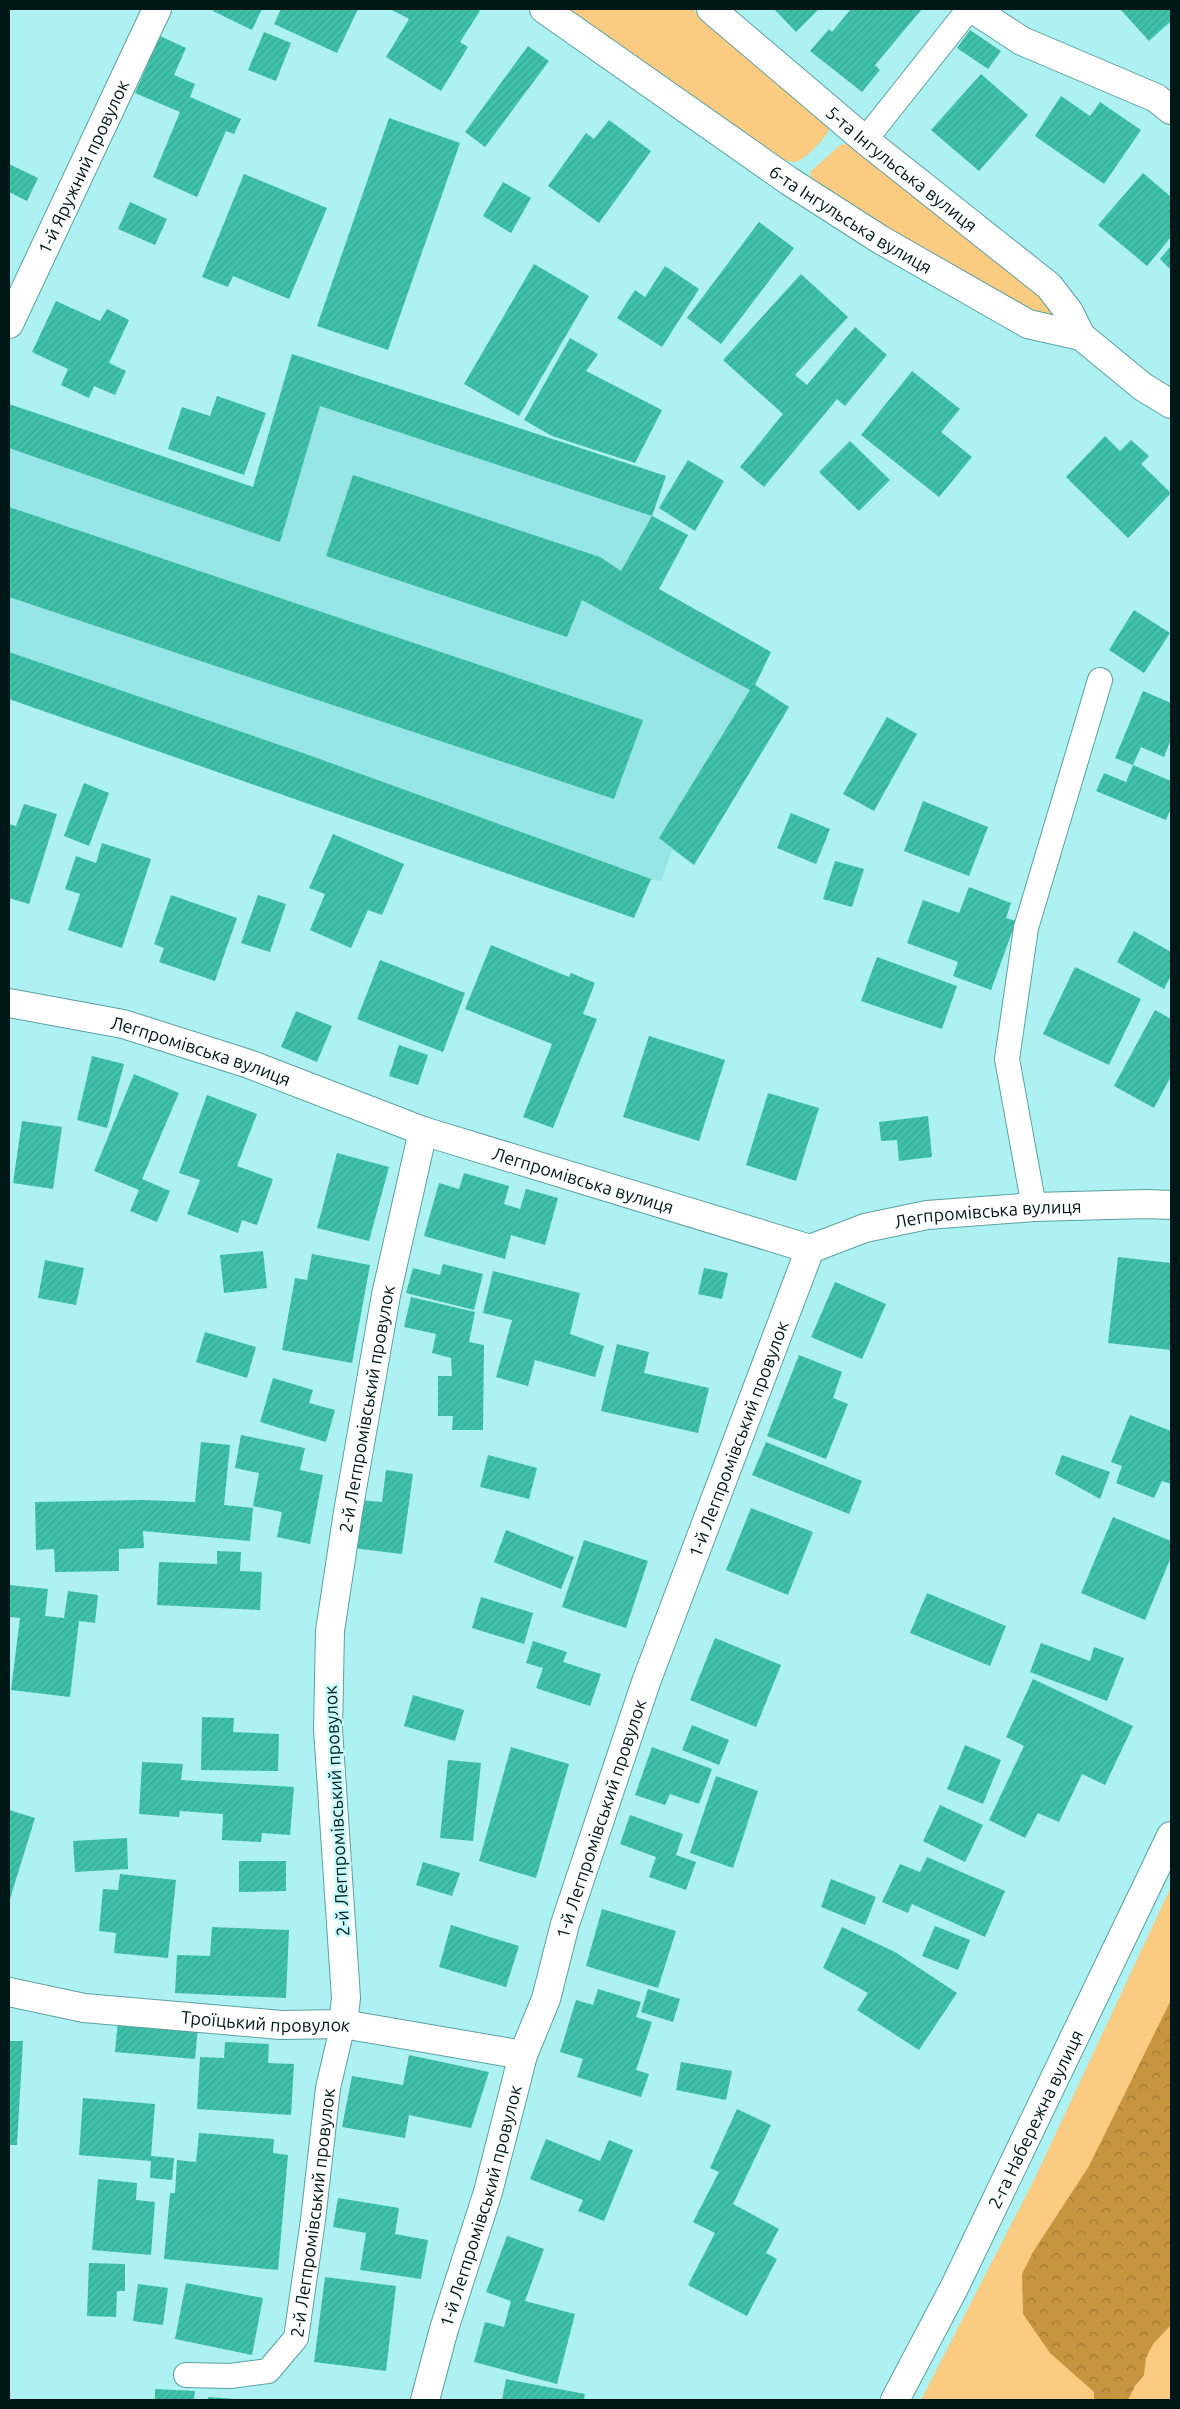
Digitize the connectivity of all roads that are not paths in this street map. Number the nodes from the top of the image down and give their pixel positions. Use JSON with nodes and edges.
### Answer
{"nodes":[{"id":1,"x":157,"y":9,"type":"edge"},
{"id":2,"x":544,"y":9,"type":"edge"},
{"id":3,"x":711,"y":9,"type":"edge"},
{"id":4,"x":969,"y":9,"type":"edge"},
{"id":5,"x":973,"y":9,"type":"edge"},
{"id":6,"x":1171,"y":110,"type":"edge"},
{"id":7,"x":865,"y":140,"type":"junction"},
{"id":8,"x":9,"y":324,"type":"edge"},
{"id":9,"x":1081,"y":336,"type":"junction"},
{"id":10,"x":1171,"y":404,"type":"edge"},
{"id":11,"x":1100,"y":680,"type":"dead end"},
{"id":12,"x":9,"y":1003,"type":"edge"},
{"id":13,"x":422,"y":1131,"type":"junction"},
{"id":14,"x":1171,"y":1206,"type":"edge"},
{"id":15,"x":1034,"y":1207,"type":"junction"},
{"id":16,"x":810,"y":1249,"type":"junction"},
{"id":17,"x":1171,"y":1836,"type":"edge"},
{"id":18,"x":9,"y":1992,"type":"edge"},
{"id":19,"x":343,"y":2024,"type":"junction"},
{"id":20,"x":523,"y":2055,"type":"junction"},
{"id":21,"x":186,"y":2375,"type":"dead end"},
{"id":22,"x":425,"y":2400,"type":"edge"},
{"id":23,"x":895,"y":2400,"type":"edge"}],
"edges":[{"from":1,"to":8,"type":"street","name":"1-й Яружний провулок"},
{"from":2,"to":9,"type":"street","name":"6-та Інгульська вулиця"},
{"from":3,"to":7,"type":"street","name":"5-та Інгульська вулиця"},
{"from":4,"to":7,"type":"lane"},
{"from":5,"to":6,"type":"street"},
{"from":7,"to":9,"type":"street","name":"5-та Інгульська вулиця"},
{"from":9,"to":10,"type":"street","name":"6-та Інгульська вулиця"},
{"from":11,"to":15,"type":"lane"},
{"from":12,"to":13,"type":"street","name":"Легпромівська вулиця"},
{"from":13,"to":16,"type":"street","name":"Легпромівська вулиця"},
{"from":13,"to":19,"type":"street","name":"2-й Легпромівський провулок"},
{"from":14,"to":15,"type":"street","name":"Легпромівська вулиця"},
{"from":15,"to":16,"type":"street","name":"Легпромівська вулиця"},
{"from":16,"to":20,"type":"street","name":"1-й Легпромівський провулок"},
{"from":17,"to":23,"type":"street","name":"2-га Набережна вулиця"},
{"from":18,"to":19,"type":"street","name":"Троїцький провулок"},
{"from":19,"to":20,"type":"street","name":"Троїцький провулок"},
{"from":19,"to":21,"type":"lane","name":"2-й Легпромівський провулок"},
{"from":20,"to":22,"type":"street","name":"1-й Легпромівський провулок"}]}
